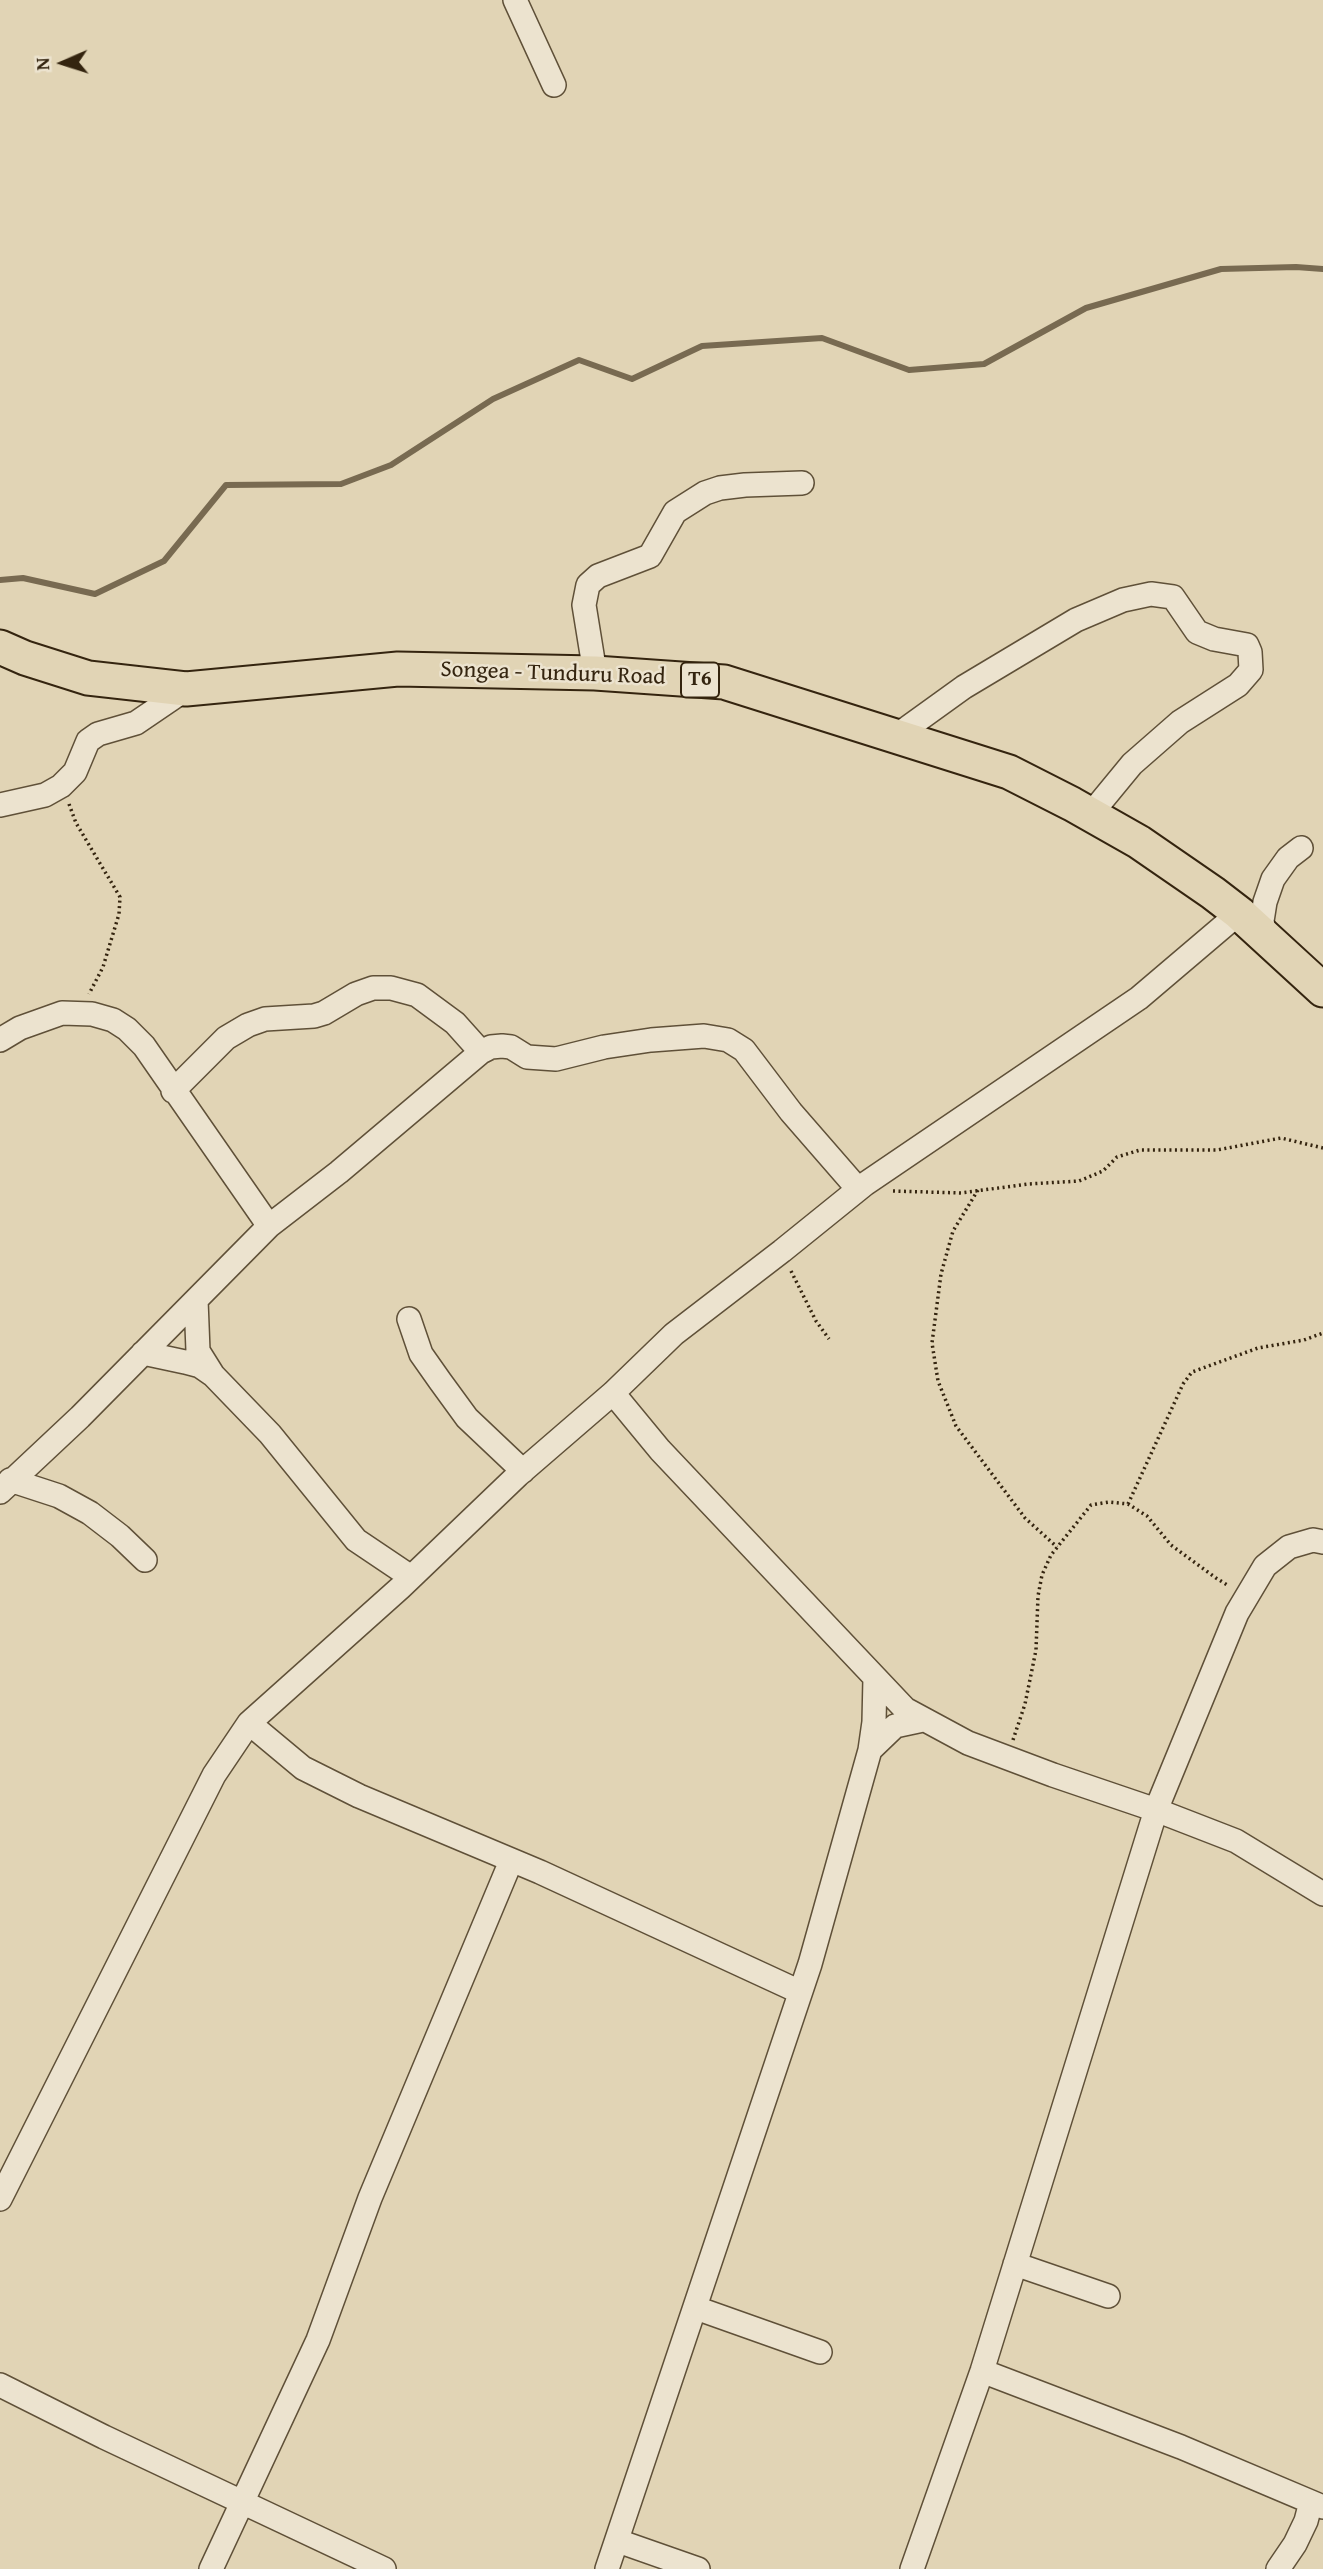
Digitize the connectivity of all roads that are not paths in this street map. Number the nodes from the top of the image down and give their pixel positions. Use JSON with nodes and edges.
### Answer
{"nodes":[{"id":1,"x":515,"y":0,"type":"edge"},
{"id":2,"x":554,"y":85,"type":"dead end"},
{"id":3,"x":802,"y":483,"type":"dead end"},
{"id":4,"x":0,"y":647,"type":"edge"},
{"id":5,"x":596,"y":673,"type":"junction"},
{"id":6,"x":186,"y":689,"type":"junction"},
{"id":7,"x":896,"y":736,"type":"junction"},
{"id":8,"x":0,"y":806,"type":"edge"},
{"id":9,"x":1090,"y":815,"type":"junction"},
{"id":10,"x":1301,"y":848,"type":"dead end"},
{"id":11,"x":1239,"y":913,"type":"junction"},
{"id":12,"x":1265,"y":936,"type":"junction"},
{"id":13,"x":1323,"y":990,"type":"edge"},
{"id":14,"x":0,"y":1040,"type":"edge"},
{"id":15,"x":481,"y":1052,"type":"junction"},
{"id":16,"x":173,"y":1091,"type":"junction"},
{"id":17,"x":861,"y":1187,"type":"junction"},
{"id":18,"x":269,"y":1226,"type":"junction"},
{"id":19,"x":196,"y":1300,"type":"junction"},
{"id":20,"x":409,"y":1319,"type":"dead end"},
{"id":21,"x":143,"y":1353,"type":"junction"},
{"id":22,"x":213,"y":1376,"type":"junction"},
{"id":23,"x":613,"y":1393,"type":"junction"},
{"id":24,"x":523,"y":1471,"type":"junction"},
{"id":25,"x":5,"y":1486,"type":"edge"},
{"id":26,"x":1323,"y":1542,"type":"edge"},
{"id":27,"x":145,"y":1560,"type":"dead end"},
{"id":28,"x":411,"y":1577,"type":"junction"},
{"id":29,"x":875,"y":1678,"type":"junction"},
{"id":30,"x":923,"y":1720,"type":"junction"},
{"id":31,"x":249,"y":1723,"type":"junction"},
{"id":32,"x":870,"y":1750,"type":"junction"},
{"id":33,"x":1156,"y":1810,"type":"junction"},
{"id":34,"x":511,"y":1861,"type":"junction"},
{"id":35,"x":1323,"y":1894,"type":"edge"},
{"id":36,"x":800,"y":1992,"type":"junction"},
{"id":37,"x":0,"y":2199,"type":"edge"},
{"id":38,"x":1015,"y":2264,"type":"junction"},
{"id":39,"x":1108,"y":2296,"type":"dead end"},
{"id":40,"x":696,"y":2308,"type":"junction"},
{"id":41,"x":820,"y":2352,"type":"dead end"},
{"id":42,"x":982,"y":2371,"type":"junction"},
{"id":43,"x":0,"y":2385,"type":"edge"},
{"id":44,"x":242,"y":2501,"type":"junction"},
{"id":45,"x":1319,"y":2503,"type":"edge"},
{"id":46,"x":618,"y":2540,"type":"junction"},
{"id":47,"x":211,"y":2569,"type":"edge"},
{"id":48,"x":384,"y":2569,"type":"edge"},
{"id":49,"x":607,"y":2569,"type":"edge"},
{"id":50,"x":698,"y":2569,"type":"edge"},
{"id":51,"x":912,"y":2569,"type":"edge"},
{"id":52,"x":1278,"y":2569,"type":"edge"}],
"edges":[{"from":1,"to":2,"type":"street"},
{"from":3,"to":5,"type":"street"},
{"from":4,"to":6,"type":"highway","name":"Songea - Tunduru Road","number":"T6"},
{"from":5,"to":6,"type":"highway","name":"Songea - Tunduru Road","number":"T6"},
{"from":5,"to":7,"type":"highway","name":"Songea - Tunduru Road","number":"T6"},
{"from":6,"to":8,"type":"street"},
{"from":7,"to":9,"type":"highway","name":"Songea - Tunduru Road","number":"T6"},
{"from":7,"to":9,"type":"street"},
{"from":9,"to":11,"type":"highway","name":"Songea - Tunduru Road","number":"T6"},
{"from":10,"to":12,"type":"street"},
{"from":11,"to":12,"type":"highway","name":"Songea - Tunduru Road","number":"T6"},
{"from":11,"to":17,"type":"street"},
{"from":12,"to":13,"type":"highway","name":"Songea - Tunduru Road","number":"T6"},
{"from":14,"to":16,"type":"street"},
{"from":15,"to":16,"type":"street"},
{"from":15,"to":17,"type":"street"},
{"from":15,"to":18,"type":"street"},
{"from":16,"to":18,"type":"street"},
{"from":17,"to":23,"type":"street"},
{"from":18,"to":19,"type":"street"},
{"from":19,"to":21,"type":"street"},
{"from":19,"to":22,"type":"street"},
{"from":20,"to":24,"type":"street"},
{"from":21,"to":22,"type":"street"},
{"from":21,"to":25,"type":"street"},
{"from":22,"to":28,"type":"street"},
{"from":23,"to":24,"type":"street"},
{"from":23,"to":29,"type":"street"},
{"from":24,"to":28,"type":"street"},
{"from":25,"to":27,"type":"street"},
{"from":26,"to":33,"type":"street"},
{"from":28,"to":31,"type":"street"},
{"from":29,"to":30,"type":"street"},
{"from":29,"to":32,"type":"street"},
{"from":30,"to":32,"type":"street"},
{"from":30,"to":33,"type":"street"},
{"from":31,"to":34,"type":"street"},
{"from":31,"to":37,"type":"street"},
{"from":32,"to":36,"type":"street"},
{"from":33,"to":35,"type":"street"},
{"from":33,"to":38,"type":"street"},
{"from":34,"to":36,"type":"street"},
{"from":34,"to":44,"type":"street"},
{"from":36,"to":40,"type":"street"},
{"from":38,"to":39,"type":"street"},
{"from":38,"to":42,"type":"street"},
{"from":40,"to":41,"type":"street"},
{"from":40,"to":46,"type":"street"},
{"from":42,"to":45,"type":"street"},
{"from":42,"to":51,"type":"street"},
{"from":43,"to":44,"type":"street"},
{"from":44,"to":47,"type":"street"},
{"from":44,"to":48,"type":"street"},
{"from":45,"to":52,"type":"street"},
{"from":46,"to":49,"type":"street"},
{"from":46,"to":50,"type":"street"}]}
